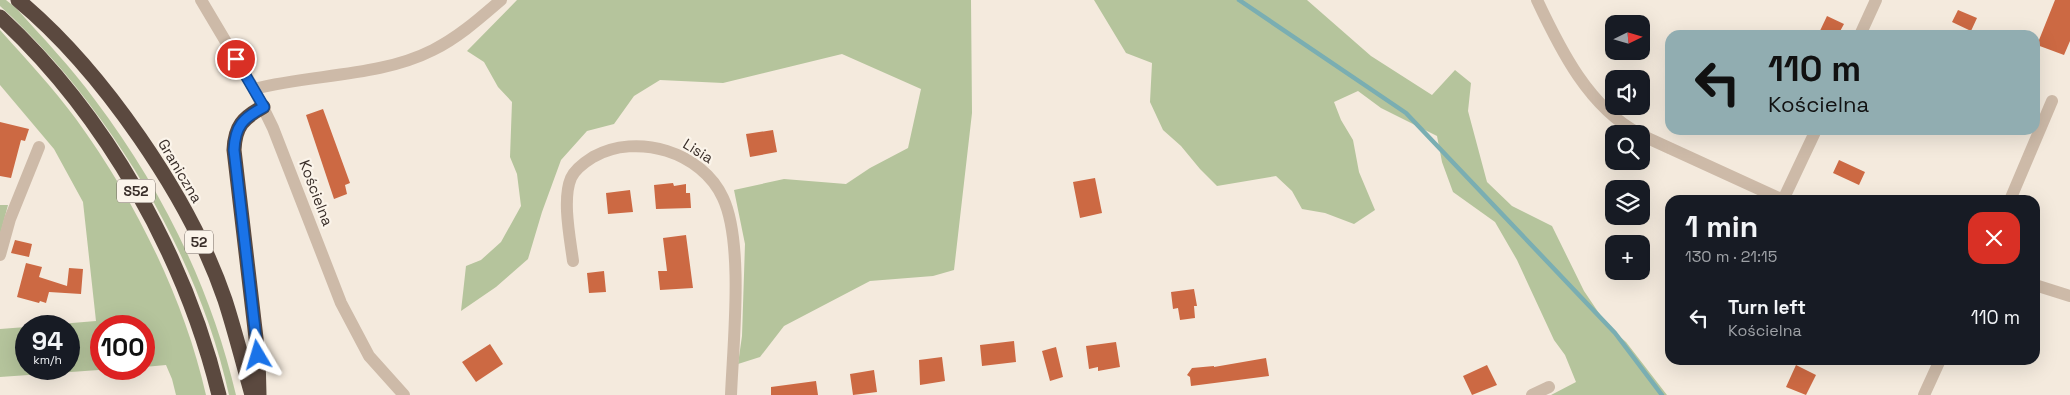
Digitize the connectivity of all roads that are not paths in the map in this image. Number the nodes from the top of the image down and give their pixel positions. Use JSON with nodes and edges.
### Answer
{"nodes":[{"id":1,"x":18,"y":0,"type":"edge"},
{"id":2,"x":27,"y":0,"type":"edge"},
{"id":3,"x":201,"y":0,"type":"edge"},
{"id":4,"x":501,"y":0,"type":"edge"},
{"id":5,"x":1537,"y":0,"type":"edge"},
{"id":6,"x":1876,"y":0,"type":"edge"},
{"id":7,"x":0,"y":17,"type":"edge"},
{"id":8,"x":44,"y":21,"type":"junction"},
{"id":9,"x":1862,"y":30,"type":"edge"},
{"id":10,"x":254,"y":89,"type":"junction"},
{"id":11,"x":2052,"y":101,"type":"dead end"},
{"id":12,"x":264,"y":107,"type":"junction"},
{"id":13,"x":1628,"y":125,"type":"edge"},
{"id":14,"x":2040,"y":129,"type":"edge"},
{"id":15,"x":1814,"y":135,"type":"edge"},
{"id":16,"x":2038,"y":135,"type":"edge"},
{"id":17,"x":1650,"y":139,"type":"edge"},
{"id":18,"x":39,"y":146,"type":"dead end"},
{"id":19,"x":1772,"y":195,"type":"edge"},
{"id":20,"x":1785,"y":195,"type":"edge"},
{"id":21,"x":2012,"y":195,"type":"edge"},
{"id":22,"x":0,"y":255,"type":"edge"},
{"id":23,"x":573,"y":261,"type":"dead end"},
{"id":24,"x":2040,"y":287,"type":"edge"},
{"id":25,"x":2070,"y":296,"type":"edge"},
{"id":26,"x":1938,"y":365,"type":"edge"},
{"id":27,"x":1549,"y":387,"type":"dead end"},
{"id":28,"x":219,"y":395,"type":"edge"},
{"id":29,"x":252,"y":395,"type":"edge"},
{"id":30,"x":259,"y":395,"type":"edge"},
{"id":31,"x":404,"y":395,"type":"edge"},
{"id":32,"x":731,"y":395,"type":"edge"},
{"id":33,"x":1532,"y":395,"type":"edge"},
{"id":34,"x":1924,"y":395,"type":"edge"}],
"edges":[{"from":1,"to":8,"type":"highway","name":"Graniczna","number":"52"},
{"from":2,"to":8,"type":"street"},
{"from":3,"to":10,"type":"street","name":"Kościelna"},
{"from":4,"to":10,"type":"street"},
{"from":5,"to":13,"type":"street"},
{"from":6,"to":9,"type":"street"},
{"from":7,"to":28,"type":"highway","number":"S52"},
{"from":8,"to":29,"type":"highway","name":"Graniczna","number":"52"},
{"from":10,"to":12,"type":"street","name":"Kościelna"},
{"from":11,"to":14,"type":"street"},
{"from":12,"to":30,"type":"highway"},
{"from":12,"to":31,"type":"street","name":"Kościelna"},
{"from":15,"to":20,"type":"street"},
{"from":16,"to":21,"type":"street"},
{"from":17,"to":19,"type":"street"},
{"from":18,"to":22,"type":"street"},
{"from":23,"to":32,"type":"street","name":"Lisia"},
{"from":24,"to":25,"type":"street"},
{"from":26,"to":34,"type":"street"},
{"from":27,"to":33,"type":"street"}]}
